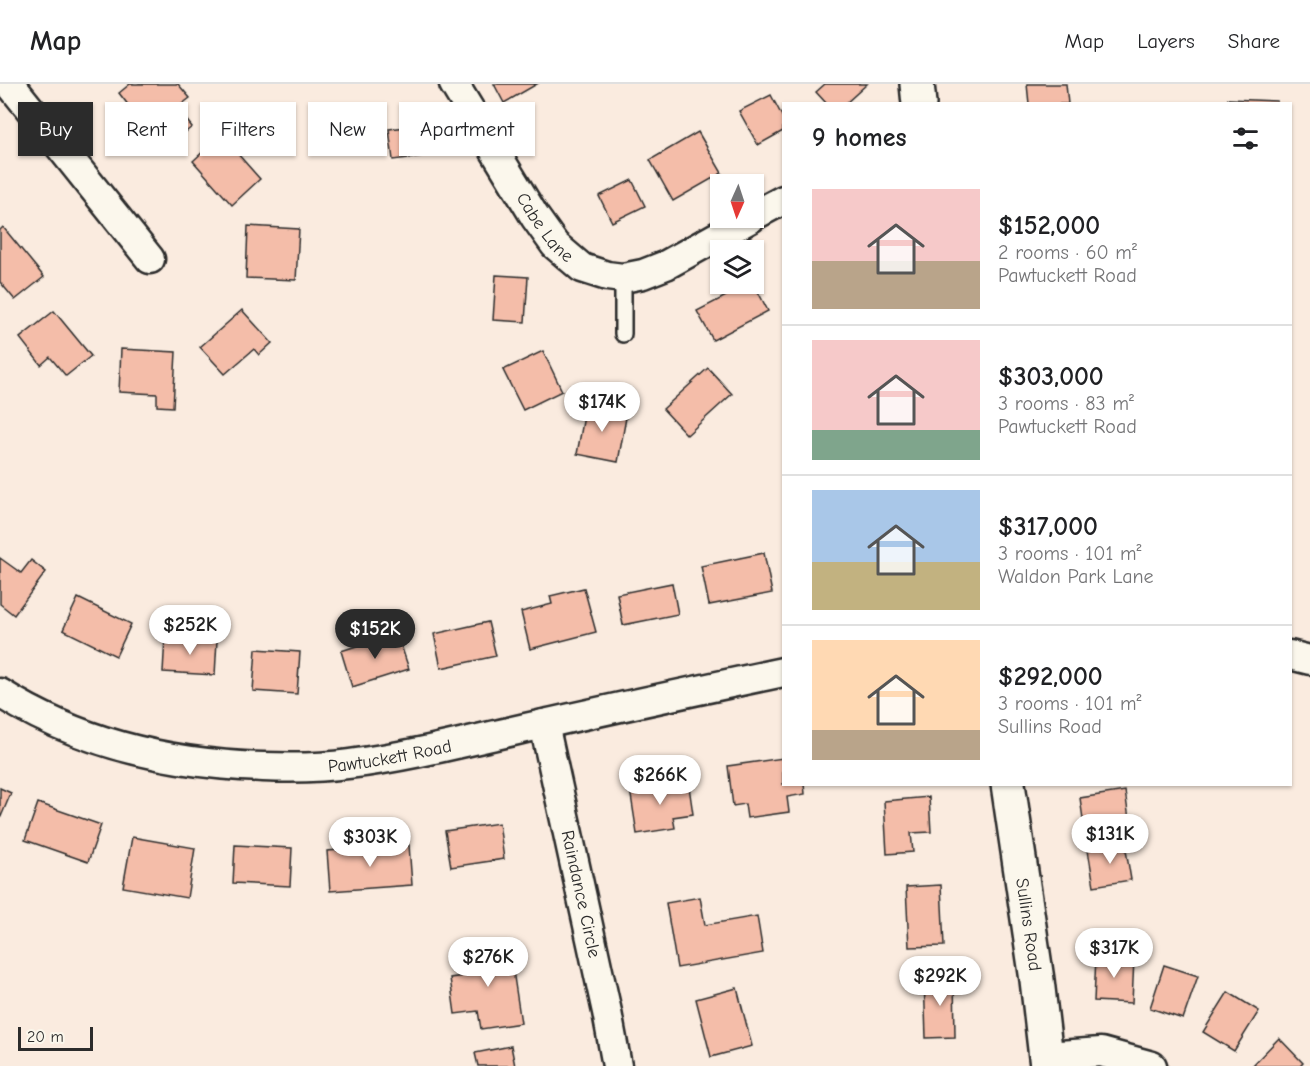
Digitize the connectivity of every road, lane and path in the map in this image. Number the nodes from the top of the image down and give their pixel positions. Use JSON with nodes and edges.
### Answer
{"nodes":[{"id":1,"x":10,"y":84,"type":"edge"},
{"id":2,"x":454,"y":84,"type":"edge"},
{"id":3,"x":916,"y":84,"type":"edge"},
{"id":4,"x":919,"y":102,"type":"edge"},
{"id":5,"x":782,"y":201,"type":"edge"},
{"id":6,"x":764,"y":210,"type":"edge"},
{"id":7,"x":732,"y":228,"type":"edge"},
{"id":8,"x":150,"y":259,"type":"dead end"},
{"id":9,"x":623,"y":278,"type":"junction"},
{"id":10,"x":623,"y":334,"type":"dead end"},
{"id":11,"x":1292,"y":656,"type":"edge"},
{"id":12,"x":1310,"y":660,"type":"edge"},
{"id":13,"x":782,"y":672,"type":"edge"},
{"id":14,"x":0,"y":693,"type":"edge"},
{"id":15,"x":544,"y":723,"type":"junction"},
{"id":16,"x":1008,"y":786,"type":"edge"},
{"id":17,"x":1046,"y":1061,"type":"edge"},
{"id":18,"x":617,"y":1066,"type":"edge"},
{"id":19,"x":1152,"y":1066,"type":"edge"}],
"edges":[{"from":1,"to":8,"type":"street"},
{"from":2,"to":9,"type":"street","name":"Cabe Lane"},
{"from":3,"to":4,"type":"street"},
{"from":5,"to":6,"type":"street","name":"Cabe Lane"},
{"from":7,"to":9,"type":"street","name":"Cabe Lane"},
{"from":9,"to":10,"type":"lane"},
{"from":11,"to":12,"type":"street"},
{"from":13,"to":15,"type":"street","name":"Pawtuckett Road"},
{"from":14,"to":15,"type":"street","name":"Pawtuckett Road"},
{"from":15,"to":18,"type":"street","name":"Raindance Circle"},
{"from":16,"to":17,"type":"street","name":"Sullins Road"},
{"from":17,"to":19,"type":"street"}]}
